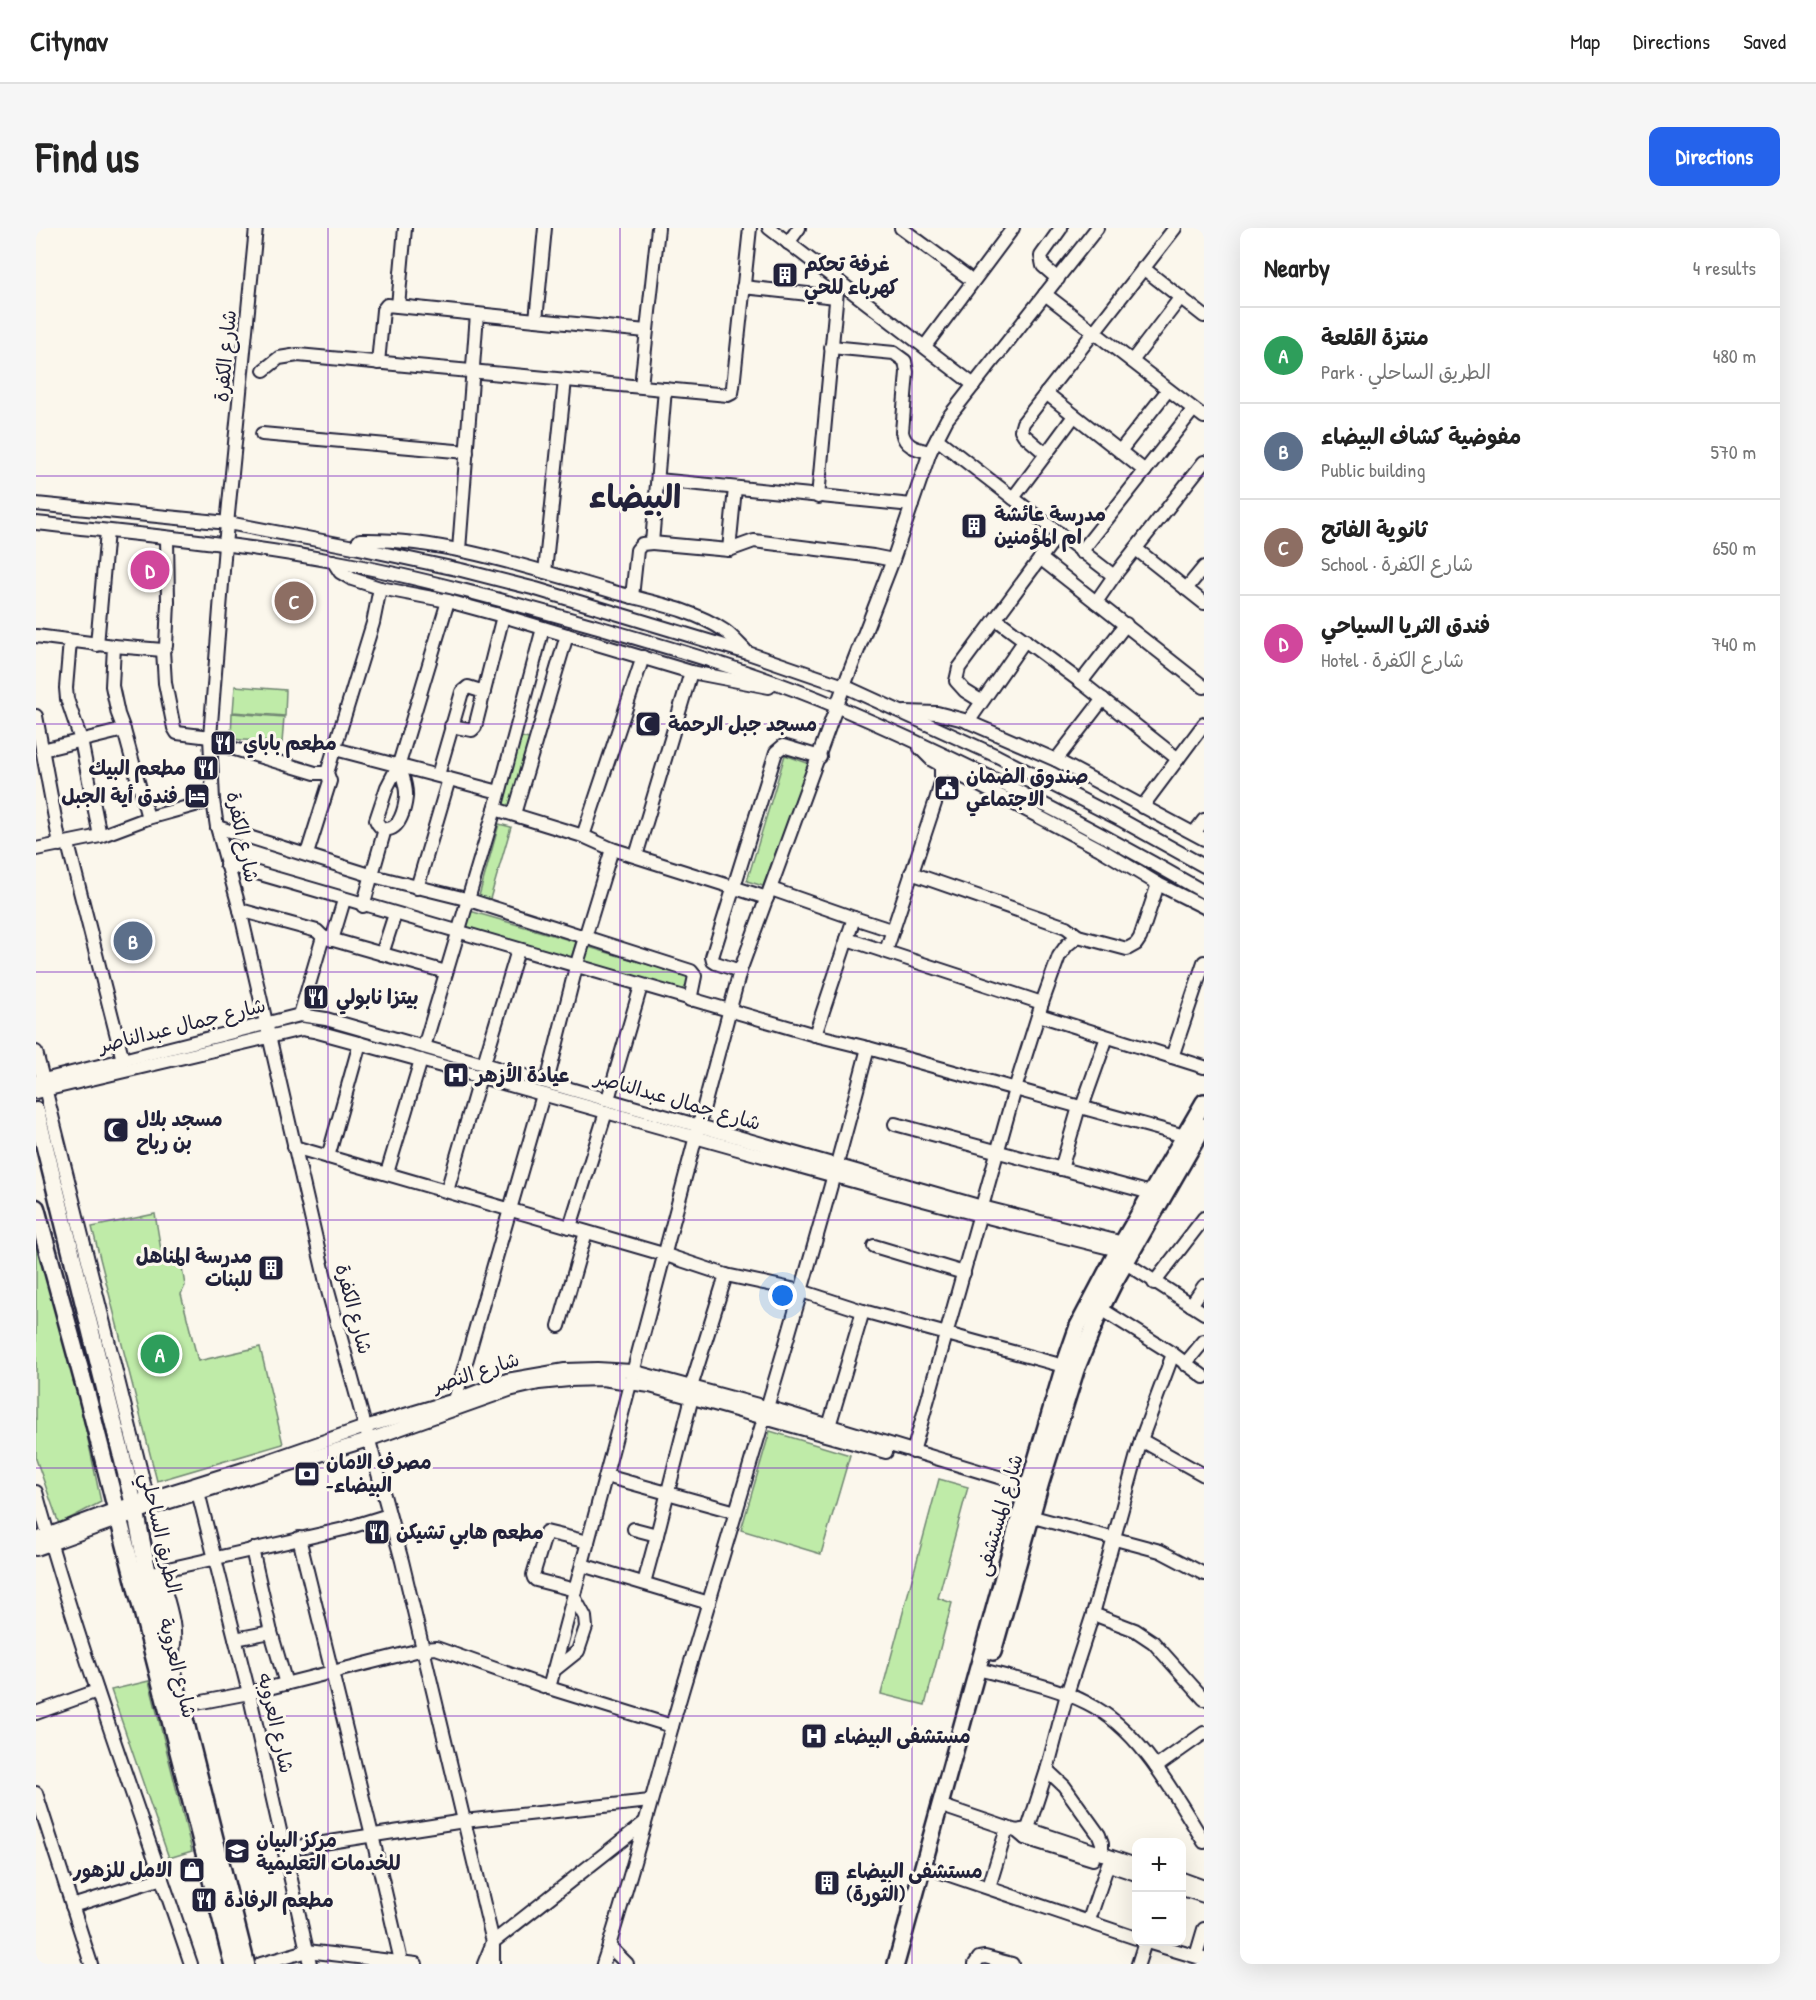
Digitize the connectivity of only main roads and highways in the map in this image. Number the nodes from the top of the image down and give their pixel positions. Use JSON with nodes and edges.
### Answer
{"nodes":[{"id":1,"x":1204,"y":1102,"type":"edge"},
{"id":2,"x":36,"y":1111,"type":"edge"},
{"id":3,"x":1195,"y":1133,"type":"edge"},
{"id":4,"x":36,"y":1208,"type":"edge"},
{"id":5,"x":1126,"y":1252,"type":"junction"},
{"id":6,"x":983,"y":1670,"type":"junction"},
{"id":7,"x":233,"y":1964,"type":"edge"},
{"id":8,"x":246,"y":1964,"type":"edge"},
{"id":9,"x":896,"y":1964,"type":"edge"},
{"id":10,"x":905,"y":1964,"type":"edge"}],
"edges":[{"from":1,"to":3,"type":"main road","name":"شارع المستشفى"},
{"from":2,"to":8,"type":"highway","name":"الطريق الساحلي"},
{"from":3,"to":5,"type":"main road","name":"شارع المستشفى"},
{"from":3,"to":5,"type":"main road","name":"شارع المستشفى"},
{"from":4,"to":7,"type":"highway","name":"شارع العروبة"},
{"from":5,"to":6,"type":"main road","name":"شارع المستشفى"},
{"from":6,"to":9,"type":"main road","name":"شارع المستشفى"},
{"from":6,"to":10,"type":"main road","name":"شارع المستشفى"}]}
